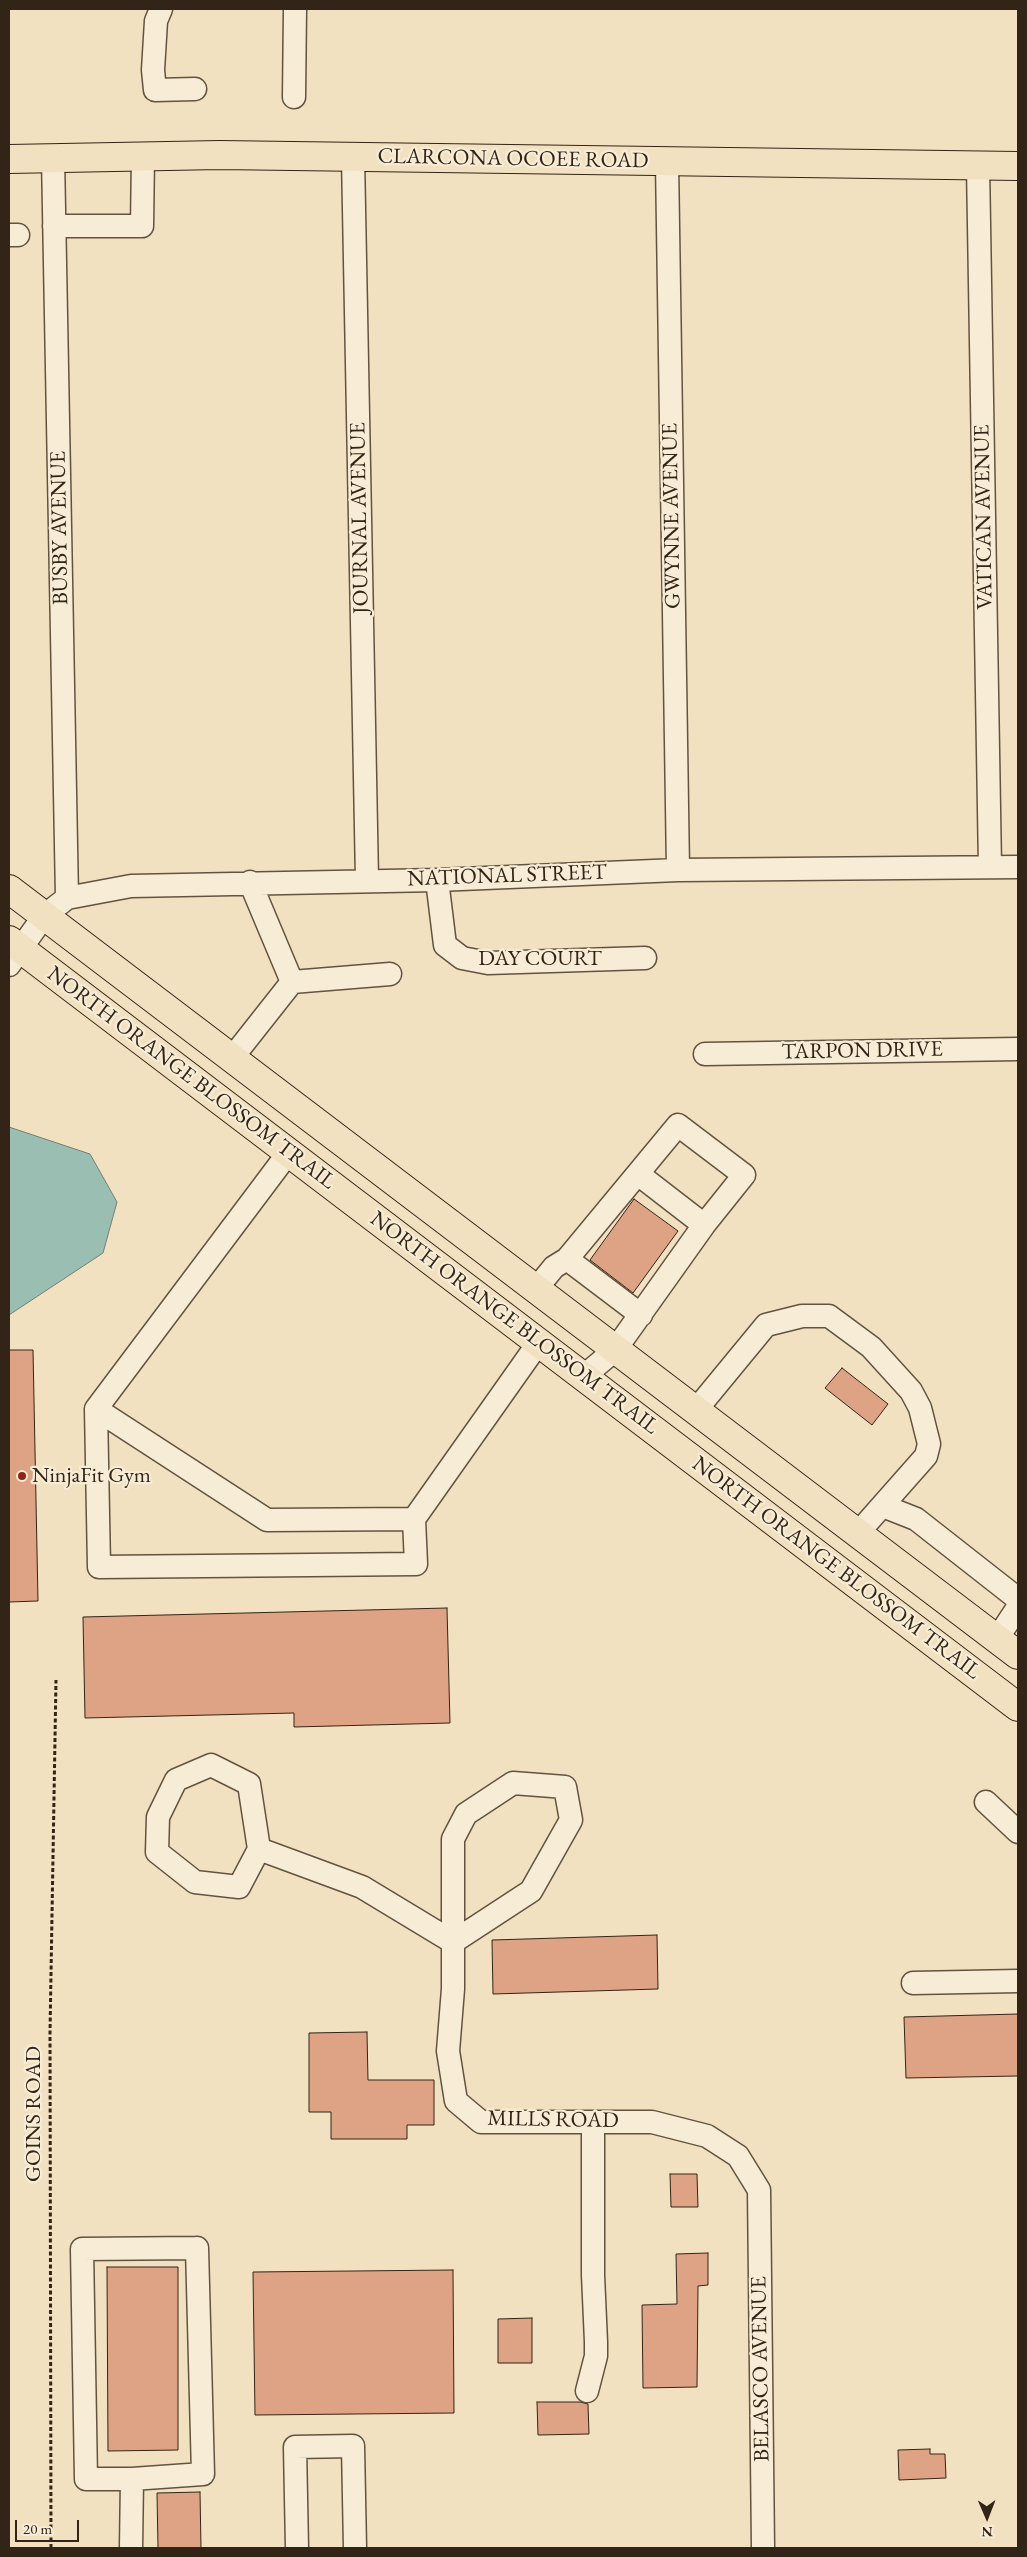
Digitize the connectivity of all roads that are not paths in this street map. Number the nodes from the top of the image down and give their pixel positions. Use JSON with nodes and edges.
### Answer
{"nodes":[{"id":1,"x":161,"y":9,"type":"edge"},
{"id":2,"x":295,"y":9,"type":"edge"},
{"id":3,"x":196,"y":90,"type":"dead end"},
{"id":4,"x":294,"y":97,"type":"dead end"},
{"id":5,"x":143,"y":156,"type":"junction"},
{"id":6,"x":53,"y":157,"type":"junction"},
{"id":7,"x":353,"y":157,"type":"junction"},
{"id":8,"x":9,"y":159,"type":"edge"},
{"id":9,"x":666,"y":162,"type":"junction"},
{"id":10,"x":978,"y":166,"type":"junction"},
{"id":11,"x":1018,"y":166,"type":"edge"},
{"id":12,"x":54,"y":226,"type":"junction"},
{"id":13,"x":990,"y":867,"type":"junction"},
{"id":14,"x":1018,"y":868,"type":"edge"},
{"id":15,"x":678,"y":870,"type":"junction"},
{"id":16,"x":367,"y":880,"type":"junction"},
{"id":17,"x":436,"y":880,"type":"junction"},
{"id":18,"x":250,"y":882,"type":"junction"},
{"id":19,"x":9,"y":889,"type":"edge"},
{"id":20,"x":67,"y":898,"type":"junction"},
{"id":21,"x":44,"y":916,"type":"junction"},
{"id":22,"x":13,"y":951,"type":"edge"},
{"id":23,"x":645,"y":958,"type":"dead end"},
{"id":24,"x":390,"y":974,"type":"dead end"},
{"id":25,"x":292,"y":982,"type":"junction"},
{"id":26,"x":1018,"y":1048,"type":"edge"},
{"id":27,"x":705,"y":1054,"type":"dead end"},
{"id":28,"x":232,"y":1058,"type":"junction"},
{"id":29,"x":289,"y":1152,"type":"junction"},
{"id":30,"x":638,"y":1174,"type":"junction"},
{"id":31,"x":704,"y":1225,"type":"junction"},
{"id":32,"x":567,"y":1259,"type":"junction"},
{"id":33,"x":536,"y":1289,"type":"junction"},
{"id":34,"x":641,"y":1315,"type":"junction"},
{"id":35,"x":539,"y":1342,"type":"junction"},
{"id":36,"x":615,"y":1350,"type":"junction"},
{"id":37,"x":584,"y":1376,"type":"junction"},
{"id":38,"x":96,"y":1409,"type":"junction"},
{"id":39,"x":696,"y":1410,"type":"junction"},
{"id":40,"x":883,"y":1506,"type":"junction"},
{"id":41,"x":414,"y":1519,"type":"junction"},
{"id":42,"x":858,"y":1533,"type":"junction"},
{"id":43,"x":1018,"y":1599,"type":"edge"},
{"id":44,"x":1018,"y":1607,"type":"edge"},
{"id":45,"x":997,"y":1639,"type":"junction"},
{"id":46,"x":1018,"y":1655,"type":"edge"},
{"id":47,"x":1018,"y":1707,"type":"edge"},
{"id":48,"x":986,"y":1802,"type":"dead end"},
{"id":49,"x":1018,"y":1832,"type":"edge"},
{"id":50,"x":259,"y":1849,"type":"junction"},
{"id":51,"x":453,"y":1942,"type":"junction"},
{"id":52,"x":1018,"y":1981,"type":"edge"},
{"id":53,"x":913,"y":1983,"type":"dead end"},
{"id":54,"x":593,"y":2122,"type":"junction"},
{"id":55,"x":759,"y":2190,"type":"joint"},
{"id":56,"x":587,"y":2391,"type":"dead end"},
{"id":57,"x":132,"y":2479,"type":"junction"},
{"id":58,"x":131,"y":2548,"type":"edge"},
{"id":59,"x":297,"y":2548,"type":"edge"},
{"id":60,"x":355,"y":2548,"type":"edge"},
{"id":61,"x":763,"y":2548,"type":"edge"}],
"edges":[{"from":1,"to":3,"type":"street"},
{"from":2,"to":4,"type":"street"},
{"from":5,"to":6,"type":"main road","name":"CLARCONA OCOEE ROAD"},
{"from":5,"to":7,"type":"main road","name":"CLARCONA OCOEE ROAD"},
{"from":5,"to":12,"type":"street"},
{"from":6,"to":8,"type":"main road","name":"CLARCONA OCOEE ROAD"},
{"from":6,"to":12,"type":"street","name":"BUSBY AVENUE"},
{"from":7,"to":9,"type":"main road","name":"CLARCONA OCOEE ROAD"},
{"from":7,"to":16,"type":"street","name":"JOURNAL AVENUE"},
{"from":9,"to":10,"type":"main road","name":"CLARCONA OCOEE ROAD"},
{"from":9,"to":15,"type":"street","name":"GWYNNE AVENUE"},
{"from":10,"to":11,"type":"main road","name":"CLARCONA OCOEE ROAD"},
{"from":10,"to":13,"type":"street","name":"VATICAN AVENUE"},
{"from":12,"to":20,"type":"street","name":"BUSBY AVENUE"},
{"from":13,"to":14,"type":"street","name":"NATIONAL STREET"},
{"from":13,"to":15,"type":"street","name":"NATIONAL STREET"},
{"from":15,"to":17,"type":"street","name":"NATIONAL STREET"},
{"from":16,"to":17,"type":"street","name":"NATIONAL STREET"},
{"from":16,"to":18,"type":"street","name":"NATIONAL STREET"},
{"from":17,"to":23,"type":"street","name":"DAY COURT"},
{"from":18,"to":20,"type":"street","name":"NATIONAL STREET"},
{"from":18,"to":25,"type":"street"},
{"from":19,"to":21,"type":"main road","name":"NORTH ORANGE BLOSSOM TRAIL"},
{"from":20,"to":21,"type":"street","name":"NATIONAL STREET"},
{"from":21,"to":22,"type":"street","name":"NATIONAL STREET"},
{"from":21,"to":28,"type":"main road","name":"NORTH ORANGE BLOSSOM TRAIL"},
{"from":22,"to":29,"type":"main road","name":"NORTH ORANGE BLOSSOM TRAIL"},
{"from":24,"to":25,"type":"street"},
{"from":25,"to":28,"type":"street"},
{"from":26,"to":27,"type":"street","name":"TARPON DRIVE"},
{"from":28,"to":33,"type":"main road","name":"NORTH ORANGE BLOSSOM TRAIL"},
{"from":29,"to":35,"type":"main road","name":"NORTH ORANGE BLOSSOM TRAIL"},
{"from":29,"to":38,"type":"street"},
{"from":30,"to":31,"type":"street"},
{"from":30,"to":31,"type":"street"},
{"from":30,"to":32,"type":"street"},
{"from":31,"to":34,"type":"street"},
{"from":32,"to":33,"type":"street"},
{"from":32,"to":34,"type":"street"},
{"from":33,"to":36,"type":"main road","name":"NORTH ORANGE BLOSSOM TRAIL"},
{"from":34,"to":36,"type":"street"},
{"from":35,"to":37,"type":"main road","name":"NORTH ORANGE BLOSSOM TRAIL"},
{"from":35,"to":41,"type":"street"},
{"from":36,"to":37,"type":"street"},
{"from":36,"to":39,"type":"main road","name":"NORTH ORANGE BLOSSOM TRAIL"},
{"from":37,"to":47,"type":"main road","name":"NORTH ORANGE BLOSSOM TRAIL"},
{"from":38,"to":41,"type":"street"},
{"from":38,"to":41,"type":"street"},
{"from":39,"to":40,"type":"street"},
{"from":39,"to":42,"type":"main road","name":"NORTH ORANGE BLOSSOM TRAIL"},
{"from":40,"to":42,"type":"street"},
{"from":40,"to":43,"type":"street"},
{"from":42,"to":45,"type":"main road","name":"NORTH ORANGE BLOSSOM TRAIL"},
{"from":44,"to":45,"type":"street"},
{"from":45,"to":46,"type":"main road","name":"NORTH ORANGE BLOSSOM TRAIL"},
{"from":48,"to":49,"type":"street"},
{"from":50,"to":50,"type":"street"},
{"from":50,"to":51,"type":"street"},
{"from":51,"to":51,"type":"street","name":"MILLS ROAD"},
{"from":51,"to":54,"type":"street","name":"MILLS ROAD"},
{"from":52,"to":53,"type":"street"},
{"from":54,"to":55,"type":"street","name":"MILLS ROAD"},
{"from":54,"to":56,"type":"street"},
{"from":55,"to":61,"type":"street","name":"BELASCO AVENUE"},
{"from":57,"to":57,"type":"street"},
{"from":57,"to":58,"type":"street"},
{"from":59,"to":60,"type":"street"}]}
